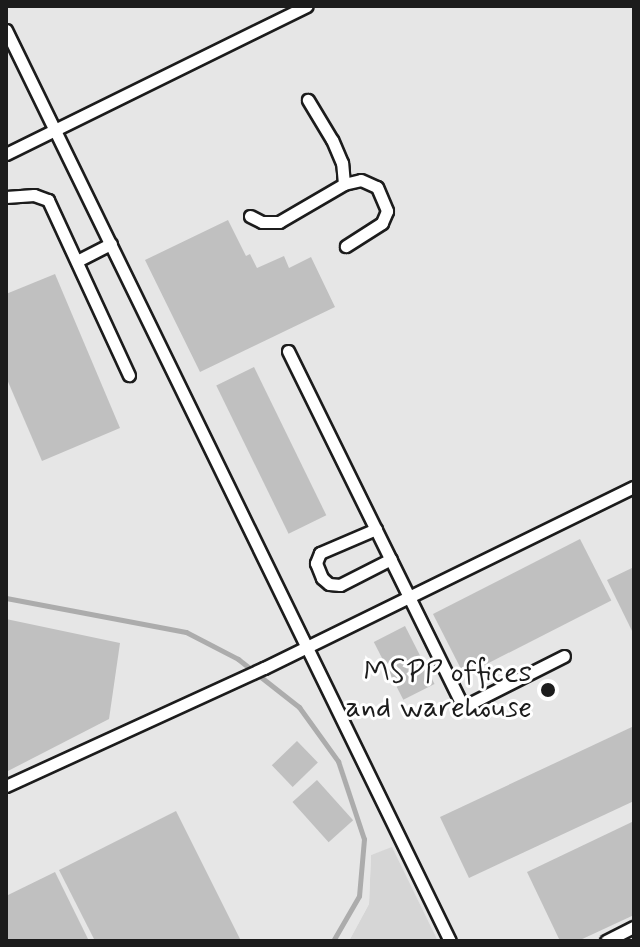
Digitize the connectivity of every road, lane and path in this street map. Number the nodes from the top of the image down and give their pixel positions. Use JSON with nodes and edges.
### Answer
{"nodes":[{"id":1,"x":307,"y":6,"type":"edge"},
{"id":2,"x":6,"y":30,"type":"edge"},
{"id":3,"x":308,"y":100,"type":"dead end"},
{"id":4,"x":55,"y":130,"type":"junction"},
{"id":5,"x":6,"y":154,"type":"edge"},
{"id":6,"x":344,"y":184,"type":"junction"},
{"id":7,"x":6,"y":197,"type":"edge"},
{"id":8,"x":250,"y":216,"type":"dead end"},
{"id":9,"x":111,"y":244,"type":"junction"},
{"id":10,"x":346,"y":246,"type":"dead end"},
{"id":11,"x":77,"y":261,"type":"junction"},
{"id":12,"x":288,"y":351,"type":"dead end"},
{"id":13,"x":129,"y":375,"type":"dead end"},
{"id":14,"x":634,"y":487,"type":"edge"},
{"id":15,"x":376,"y":529,"type":"junction"},
{"id":16,"x":391,"y":559,"type":"junction"},
{"id":17,"x":409,"y":597,"type":"junction"},
{"id":18,"x":308,"y":647,"type":"junction"},
{"id":19,"x":564,"y":656,"type":"dead end"},
{"id":20,"x":6,"y":786,"type":"edge"},
{"id":21,"x":634,"y":927,"type":"edge"},
{"id":22,"x":450,"y":941,"type":"edge"},
{"id":23,"x":606,"y":941,"type":"edge"}],
"edges":[{"from":1,"to":4,"type":"lane"},
{"from":2,"to":4,"type":"lane"},
{"from":3,"to":6,"type":"lane"},
{"from":4,"to":5,"type":"lane"},
{"from":4,"to":9,"type":"lane"},
{"from":6,"to":8,"type":"lane"},
{"from":6,"to":10,"type":"lane"},
{"from":7,"to":11,"type":"lane"},
{"from":9,"to":11,"type":"lane"},
{"from":9,"to":18,"type":"lane"},
{"from":11,"to":13,"type":"lane"},
{"from":12,"to":15,"type":"lane"},
{"from":14,"to":17,"type":"lane"},
{"from":15,"to":16,"type":"lane"},
{"from":15,"to":16,"type":"lane"},
{"from":16,"to":17,"type":"lane"},
{"from":17,"to":18,"type":"lane"},
{"from":17,"to":19,"type":"lane"},
{"from":18,"to":20,"type":"lane"},
{"from":18,"to":22,"type":"lane"},
{"from":21,"to":23,"type":"lane"}]}
